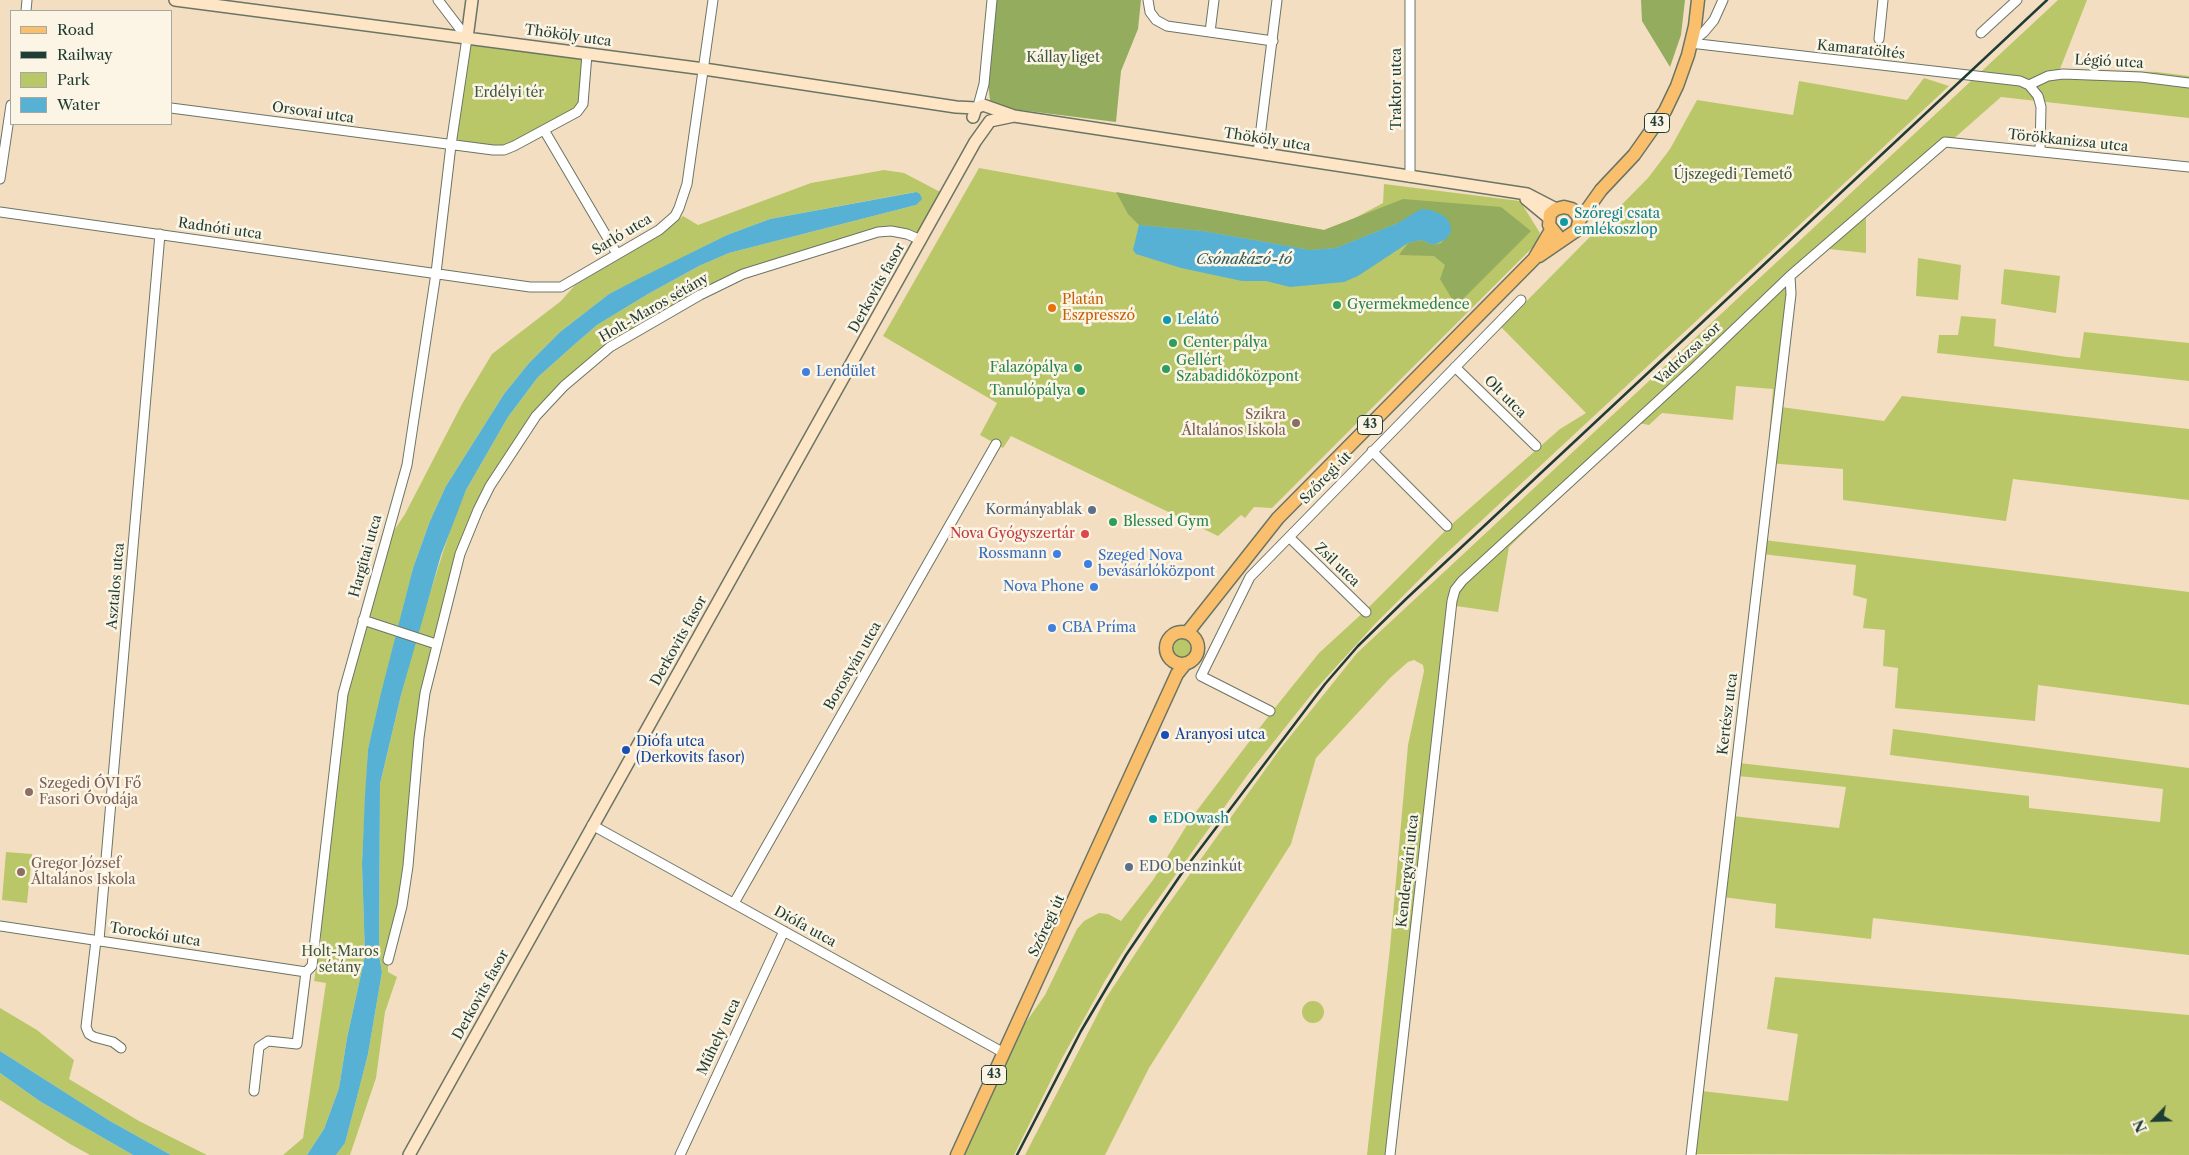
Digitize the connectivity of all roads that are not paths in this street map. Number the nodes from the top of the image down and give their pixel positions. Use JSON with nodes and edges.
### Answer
{"nodes":[{"id":1,"x":175,"y":0,"type":"edge"},
{"id":2,"x":438,"y":0,"type":"edge"},
{"id":3,"x":472,"y":0,"type":"edge"},
{"id":4,"x":713,"y":0,"type":"edge"},
{"id":5,"x":992,"y":0,"type":"edge"},
{"id":6,"x":1148,"y":0,"type":"edge"},
{"id":7,"x":1214,"y":0,"type":"edge"},
{"id":8,"x":1277,"y":0,"type":"edge"},
{"id":9,"x":1410,"y":0,"type":"edge"},
{"id":10,"x":1698,"y":0,"type":"edge"},
{"id":11,"x":1722,"y":0,"type":"edge"},
{"id":12,"x":1884,"y":0,"type":"edge"},
{"id":13,"x":2017,"y":0,"type":"edge"},
{"id":14,"x":1210,"y":32,"type":"junction"},
{"id":15,"x":1981,"y":33,"type":"dead end"},
{"id":16,"x":467,"y":38,"type":"junction"},
{"id":17,"x":1879,"y":39,"type":"dead end"},
{"id":18,"x":1273,"y":41,"type":"junction"},
{"id":19,"x":1690,"y":43,"type":"junction"},
{"id":20,"x":587,"y":54,"type":"junction"},
{"id":21,"x":704,"y":69,"type":"junction"},
{"id":22,"x":2189,"y":83,"type":"edge"},
{"id":23,"x":2029,"y":85,"type":"junction"},
{"id":24,"x":172,"y":108,"type":"edge"},
{"id":25,"x":980,"y":111,"type":"junction"},
{"id":26,"x":10,"y":112,"type":"edge"},
{"id":27,"x":1014,"y":116,"type":"junction"},
{"id":28,"x":989,"y":122,"type":"junction"},
{"id":29,"x":544,"y":130,"type":"junction"},
{"id":30,"x":975,"y":142,"type":"junction"},
{"id":31,"x":1944,"y":142,"type":"joint"},
{"id":32,"x":451,"y":145,"type":"junction"},
{"id":33,"x":2040,"y":151,"type":"junction"},
{"id":34,"x":1258,"y":153,"type":"junction"},
{"id":35,"x":2189,"y":168,"type":"edge"},
{"id":36,"x":1410,"y":177,"type":"junction"},
{"id":37,"x":0,"y":179,"type":"edge"},
{"id":38,"x":1601,"y":190,"type":"junction"},
{"id":39,"x":1572,"y":209,"type":"junction"},
{"id":40,"x":0,"y":212,"type":"edge"},
{"id":41,"x":1552,"y":219,"type":"junction"},
{"id":42,"x":1579,"y":220,"type":"junction"},
{"id":43,"x":160,"y":234,"type":"junction"},
{"id":44,"x":1564,"y":237,"type":"junction"},
{"id":45,"x":921,"y":240,"type":"junction"},
{"id":46,"x":617,"y":254,"type":"junction"},
{"id":47,"x":1534,"y":259,"type":"junction"},
{"id":48,"x":436,"y":272,"type":"junction"},
{"id":49,"x":1790,"y":276,"type":"junction"},
{"id":50,"x":1521,"y":300,"type":"dead end"},
{"id":51,"x":1455,"y":367,"type":"junction"},
{"id":52,"x":996,"y":444,"type":"dead end"},
{"id":53,"x":1536,"y":446,"type":"dead end"},
{"id":54,"x":1372,"y":451,"type":"junction"},
{"id":55,"x":1447,"y":526,"type":"dead end"},
{"id":56,"x":1289,"y":537,"type":"junction"},
{"id":57,"x":1455,"y":590,"type":"joint"},
{"id":58,"x":1366,"y":612,"type":"dead end"},
{"id":59,"x":364,"y":620,"type":"junction"},
{"id":60,"x":1191,"y":635,"type":"junction"},
{"id":61,"x":436,"y":644,"type":"junction"},
{"id":62,"x":1171,"y":659,"type":"junction"},
{"id":63,"x":1185,"y":664,"type":"junction"},
{"id":64,"x":1162,"y":709,"type":"junction"},
{"id":65,"x":1270,"y":711,"type":"dead end"},
{"id":66,"x":592,"y":825,"type":"junction"},
{"id":67,"x":734,"y":902,"type":"junction"},
{"id":68,"x":0,"y":926,"type":"edge"},
{"id":69,"x":784,"y":931,"type":"junction"},
{"id":70,"x":98,"y":940,"type":"junction"},
{"id":71,"x":388,"y":960,"type":"dead end"},
{"id":72,"x":306,"y":972,"type":"junction"},
{"id":73,"x":121,"y":1048,"type":"dead end"},
{"id":74,"x":1004,"y":1053,"type":"junction"},
{"id":75,"x":254,"y":1091,"type":"dead end"},
{"id":76,"x":409,"y":1155,"type":"edge"},
{"id":77,"x":680,"y":1155,"type":"edge"},
{"id":78,"x":957,"y":1155,"type":"edge"},
{"id":79,"x":1390,"y":1155,"type":"edge"},
{"id":80,"x":1691,"y":1155,"type":"edge"}],
"edges":[{"from":1,"to":16,"type":"street","name":"Thököly utca"},
{"from":2,"to":16,"type":"street"},
{"from":3,"to":16,"type":"street"},
{"from":4,"to":21,"type":"street","name":"Sarló utca"},
{"from":5,"to":25,"type":"street"},
{"from":6,"to":14,"type":"street"},
{"from":7,"to":14,"type":"street"},
{"from":8,"to":18,"type":"street"},
{"from":9,"to":36,"type":"street","name":"Traktor utca"},
{"from":10,"to":19,"type":"main road","number":"43"},
{"from":11,"to":19,"type":"street"},
{"from":12,"to":17,"type":"street"},
{"from":13,"to":15,"type":"street"},
{"from":14,"to":18,"type":"street"},
{"from":16,"to":20,"type":"street","name":"Thököly utca"},
{"from":16,"to":32,"type":"street"},
{"from":18,"to":34,"type":"street"},
{"from":19,"to":23,"type":"street","name":"Kamaratöltés"},
{"from":19,"to":38,"type":"main road","name":"Szőregi út","number":"43"},
{"from":20,"to":21,"type":"street","name":"Thököly utca"},
{"from":20,"to":29,"type":"street"},
{"from":21,"to":25,"type":"street","name":"Thököly utca"},
{"from":21,"to":46,"type":"street","name":"Sarló utca"},
{"from":22,"to":23,"type":"street","name":"Légió utca"},
{"from":23,"to":33,"type":"street"},
{"from":24,"to":32,"type":"street","name":"Orsovai utca"},
{"from":25,"to":27,"type":"street"},
{"from":25,"to":28,"type":"street"},
{"from":25,"to":30,"type":"street"},
{"from":26,"to":37,"type":"street"},
{"from":27,"to":28,"type":"street"},
{"from":27,"to":34,"type":"street","name":"Thököly utca"},
{"from":28,"to":30,"type":"street","name":"Derkovits fasor"},
{"from":29,"to":32,"type":"street"},
{"from":29,"to":46,"type":"street"},
{"from":30,"to":45,"type":"street","name":"Derkovits fasor"},
{"from":31,"to":33,"type":"street","name":"Törökkanizsa utca"},
{"from":31,"to":49,"type":"street","name":"Vadrózsa sor"},
{"from":32,"to":48,"type":"street","name":"Hargitai utca"},
{"from":33,"to":35,"type":"street","name":"Törökkanizsa utca"},
{"from":34,"to":36,"type":"street","name":"Thököly utca"},
{"from":36,"to":41,"type":"street","name":"Thököly utca"},
{"from":38,"to":39,"type":"main road","name":"Szőregi út","number":"43"},
{"from":38,"to":42,"type":"main road","name":"Szőregi út","number":"43"},
{"from":39,"to":41,"type":"main road"},
{"from":39,"to":42,"type":"main road"},
{"from":40,"to":43,"type":"street","name":"Radnóti utca"},
{"from":41,"to":44,"type":"main road"},
{"from":41,"to":47,"type":"main road","name":"Szőregi út","number":"43"},
{"from":42,"to":44,"type":"main road","name":"Szőregi út","number":"43"},
{"from":43,"to":48,"type":"street","name":"Radnóti utca"},
{"from":43,"to":70,"type":"street","name":"Asztalos utca"},
{"from":44,"to":47,"type":"main road","name":"Szőregi út","number":"43"},
{"from":45,"to":61,"type":"street","name":"Holt-Maros sétány"},
{"from":45,"to":66,"type":"street","name":"Derkovits fasor"},
{"from":46,"to":48,"type":"street","name":"Sarló utca"},
{"from":47,"to":60,"type":"main road","name":"Szőregi út","number":"43"},
{"from":48,"to":59,"type":"street","name":"Hargitai utca"},
{"from":49,"to":57,"type":"street","name":"Vadrózsa sor"},
{"from":49,"to":80,"type":"street","name":"Kertész utca"},
{"from":50,"to":51,"type":"street","name":"Szőregi út"},
{"from":51,"to":53,"type":"street","name":"Olt utca"},
{"from":51,"to":54,"type":"street","name":"Szőregi út"},
{"from":52,"to":67,"type":"street","name":"Borostyán utca"},
{"from":54,"to":55,"type":"street"},
{"from":54,"to":56,"type":"street","name":"Szőregi út"},
{"from":56,"to":58,"type":"street","name":"Zsil utca"},
{"from":56,"to":65,"type":"street","name":"Szőregi út"},
{"from":57,"to":79,"type":"street","name":"Kendergyári utca"},
{"from":59,"to":61,"type":"street"},
{"from":59,"to":72,"type":"street","name":"Hargitai utca"},
{"from":60,"to":62,"type":"main road","name":"Szőregi út","number":"43"},
{"from":60,"to":63,"type":"main road","name":"Szőregi út","number":"43"},
{"from":61,"to":71,"type":"street","name":"Holt-Maros sétány"},
{"from":62,"to":63,"type":"main road"},
{"from":62,"to":64,"type":"main road","name":"Szőregi út","number":"43"},
{"from":63,"to":64,"type":"main road","name":"Szőregi út","number":"43"},
{"from":64,"to":74,"type":"main road","name":"Szőregi út","number":"43"},
{"from":66,"to":67,"type":"street","name":"Diófa utca"},
{"from":66,"to":76,"type":"street","name":"Derkovits fasor"},
{"from":67,"to":69,"type":"street","name":"Diófa utca"},
{"from":68,"to":70,"type":"street","name":"Torockói utca"},
{"from":69,"to":74,"type":"street","name":"Diófa utca"},
{"from":69,"to":77,"type":"street","name":"Műhely utca"},
{"from":70,"to":72,"type":"street","name":"Torockói utca"},
{"from":70,"to":73,"type":"street","name":"Asztalos utca"},
{"from":72,"to":75,"type":"street","name":"Hargitai utca"},
{"from":74,"to":78,"type":"main road","name":"Szőregi út","number":"43"}]}
